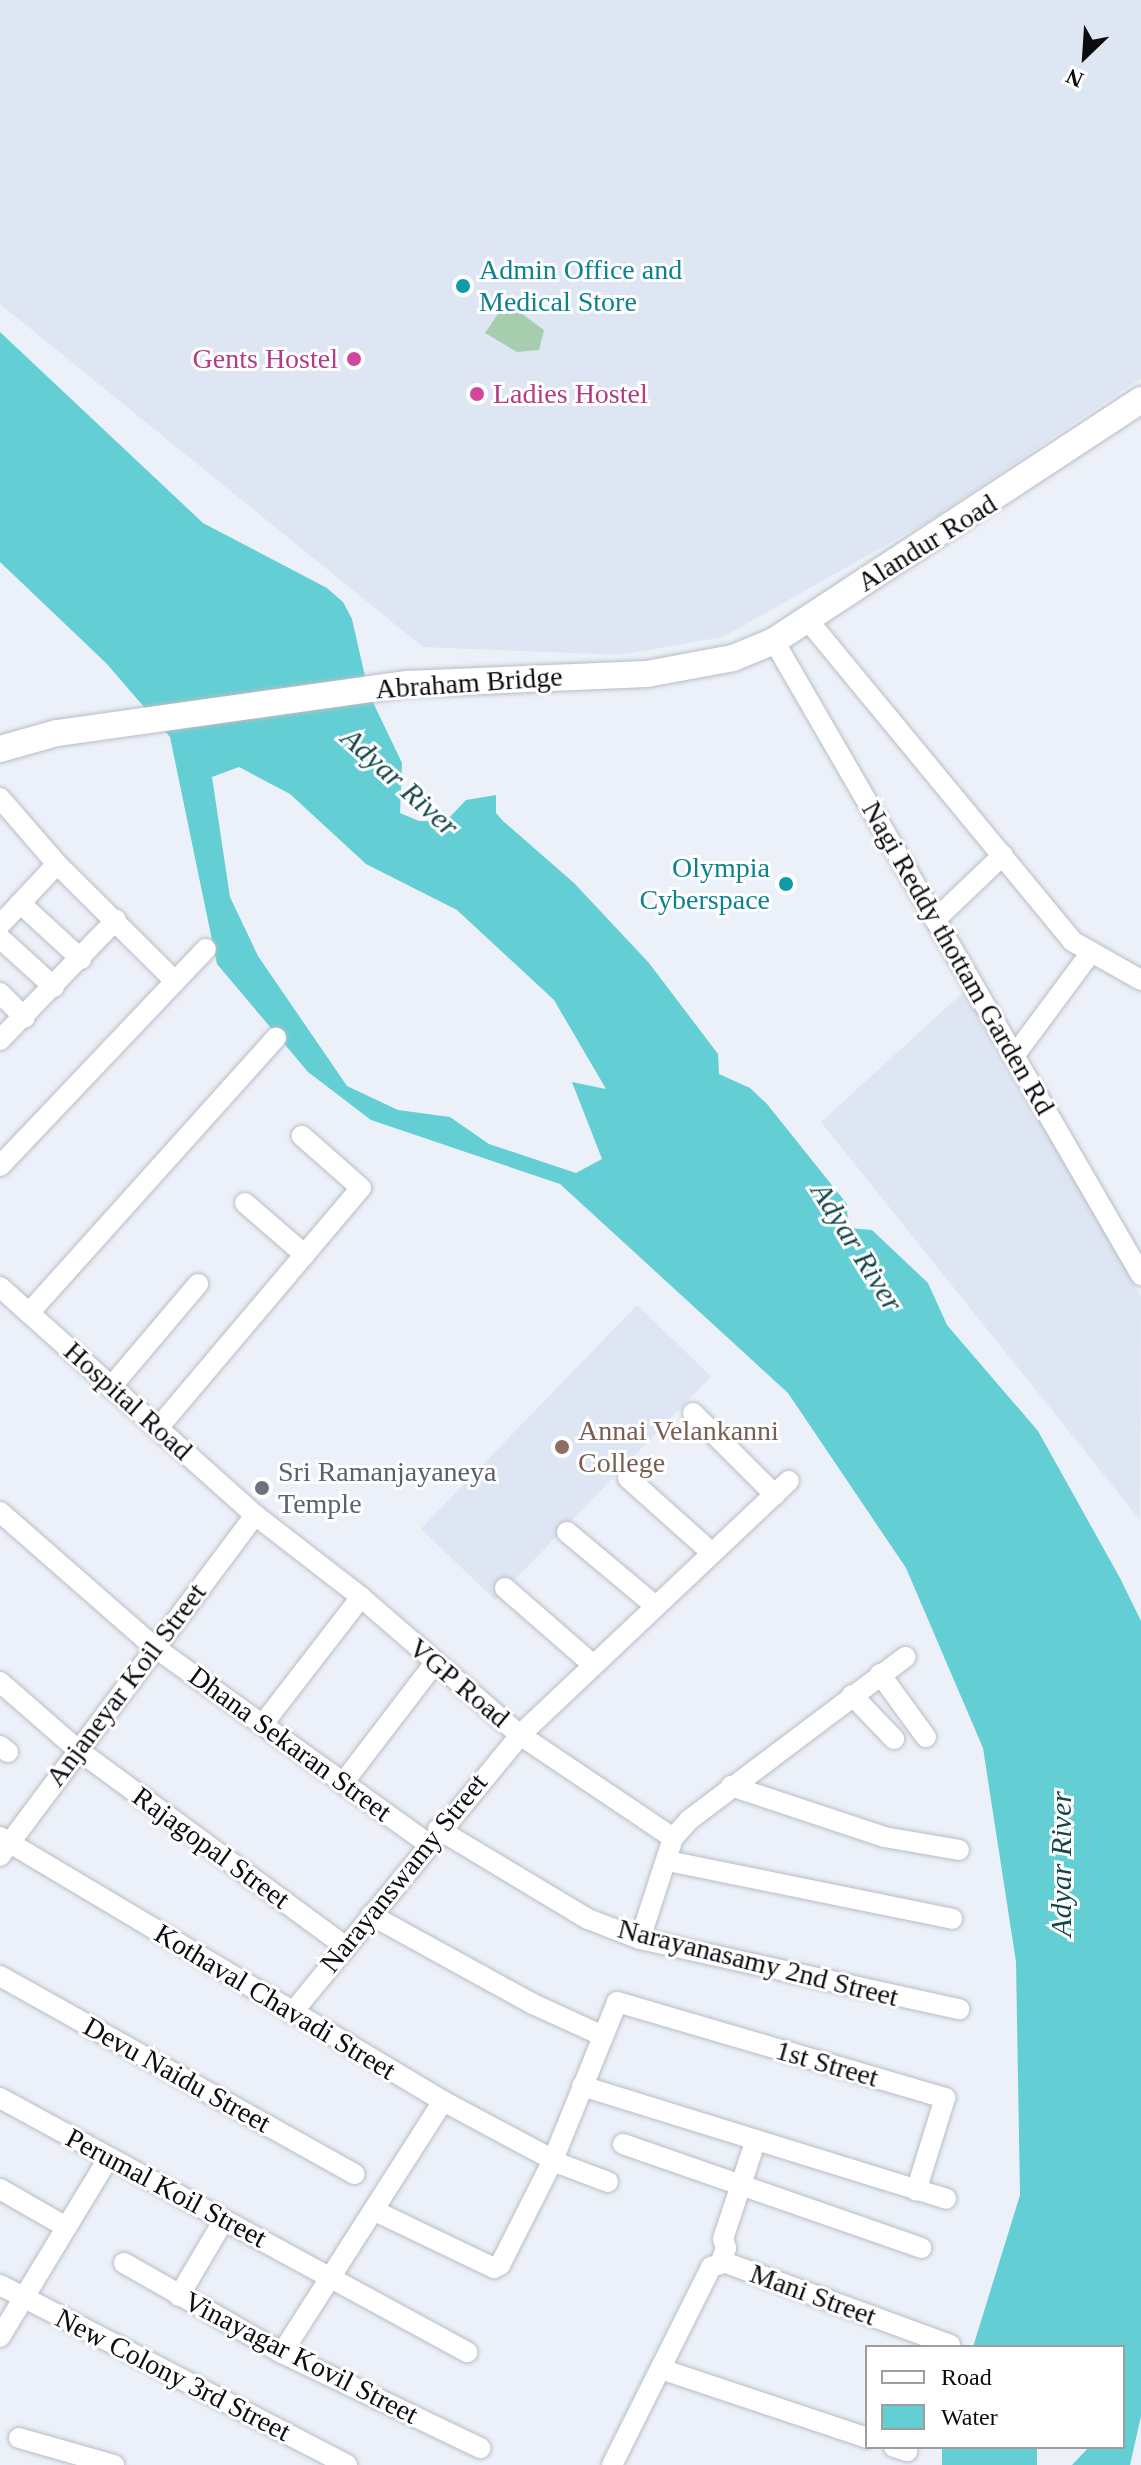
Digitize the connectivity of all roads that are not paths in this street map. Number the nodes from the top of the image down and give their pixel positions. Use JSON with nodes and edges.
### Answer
{"nodes":[{"id":1,"x":1141,"y":400,"type":"edge"},
{"id":2,"x":807,"y":619,"type":"junction"},
{"id":3,"x":774,"y":641,"type":"junction"},
{"id":4,"x":702,"y":666,"type":"joint"},
{"id":5,"x":0,"y":749,"type":"edge"},
{"id":6,"x":0,"y":798,"type":"edge"},
{"id":7,"x":1003,"y":855,"type":"junction"},
{"id":8,"x":57,"y":864,"type":"junction"},
{"id":9,"x":20,"y":903,"type":"junction"},
{"id":10,"x":116,"y":920,"type":"junction"},
{"id":11,"x":935,"y":920,"type":"junction"},
{"id":12,"x":0,"y":925,"type":"edge"},
{"id":13,"x":0,"y":938,"type":"edge"},
{"id":14,"x":206,"y":949,"type":"dead end"},
{"id":15,"x":1089,"y":955,"type":"junction"},
{"id":16,"x":81,"y":959,"type":"junction"},
{"id":17,"x":174,"y":980,"type":"junction"},
{"id":18,"x":1141,"y":980,"type":"edge"},
{"id":19,"x":54,"y":987,"type":"junction"},
{"id":20,"x":0,"y":993,"type":"edge"},
{"id":21,"x":25,"y":1018,"type":"junction"},
{"id":22,"x":276,"y":1038,"type":"dead end"},
{"id":23,"x":0,"y":1040,"type":"edge"},
{"id":24,"x":1014,"y":1056,"type":"junction"},
{"id":25,"x":302,"y":1136,"type":"dead end"},
{"id":26,"x":0,"y":1166,"type":"edge"},
{"id":27,"x":245,"y":1203,"type":"dead end"},
{"id":28,"x":305,"y":1255,"type":"junction"},
{"id":29,"x":1141,"y":1275,"type":"edge"},
{"id":30,"x":198,"y":1284,"type":"dead end"},
{"id":31,"x":0,"y":1287,"type":"edge"},
{"id":32,"x":29,"y":1313,"type":"junction"},
{"id":33,"x":111,"y":1387,"type":"junction"},
{"id":34,"x":693,"y":1413,"type":"dead end"},
{"id":35,"x":158,"y":1428,"type":"junction"},
{"id":36,"x":628,"y":1478,"type":"dead end"},
{"id":37,"x":0,"y":1512,"type":"edge"},
{"id":38,"x":255,"y":1515,"type":"junction"},
{"id":39,"x":567,"y":1532,"type":"dead end"},
{"id":40,"x":712,"y":1553,"type":"junction"},
{"id":41,"x":505,"y":1588,"type":"dead end"},
{"id":42,"x":361,"y":1597,"type":"junction"},
{"id":43,"x":653,"y":1604,"type":"junction"},
{"id":44,"x":153,"y":1646,"type":"junction"},
{"id":45,"x":905,"y":1657,"type":"dead end"},
{"id":46,"x":434,"y":1664,"type":"junction"},
{"id":47,"x":592,"y":1664,"type":"junction"},
{"id":48,"x":880,"y":1674,"type":"junction"},
{"id":49,"x":0,"y":1682,"type":"edge"},
{"id":50,"x":852,"y":1695,"type":"junction"},
{"id":51,"x":263,"y":1724,"type":"junction"},
{"id":52,"x":520,"y":1735,"type":"junction"},
{"id":53,"x":926,"y":1737,"type":"dead end"},
{"id":54,"x":894,"y":1739,"type":"dead end"},
{"id":55,"x":78,"y":1750,"type":"junction"},
{"id":56,"x":343,"y":1783,"type":"junction"},
{"id":57,"x":731,"y":1786,"type":"junction"},
{"id":58,"x":432,"y":1836,"type":"junction"},
{"id":59,"x":673,"y":1838,"type":"junction"},
{"id":60,"x":3,"y":1845,"type":"edge"},
{"id":61,"x":959,"y":1850,"type":"dead end"},
{"id":62,"x":668,"y":1861,"type":"junction"},
{"id":63,"x":371,"y":1915,"type":"junction"},
{"id":64,"x":952,"y":1919,"type":"dead end"},
{"id":65,"x":640,"y":1939,"type":"junction"},
{"id":66,"x":345,"y":1946,"type":"junction"},
{"id":67,"x":0,"y":1976,"type":"edge"},
{"id":68,"x":959,"y":2009,"type":"dead end"},
{"id":69,"x":292,"y":2013,"type":"junction"},
{"id":70,"x":601,"y":2035,"type":"junction"},
{"id":71,"x":582,"y":2086,"type":"junction"},
{"id":72,"x":0,"y":2098,"type":"edge"},
{"id":73,"x":443,"y":2101,"type":"junction"},
{"id":74,"x":755,"y":2142,"type":"junction"},
{"id":75,"x":623,"y":2144,"type":"dead end"},
{"id":76,"x":109,"y":2157,"type":"junction"},
{"id":77,"x":553,"y":2160,"type":"junction"},
{"id":78,"x":355,"y":2174,"type":"dead end"},
{"id":79,"x":608,"y":2182,"type":"dead end"},
{"id":80,"x":742,"y":2187,"type":"junction"},
{"id":81,"x":0,"y":2189,"type":"edge"},
{"id":82,"x":916,"y":2191,"type":"junction"},
{"id":83,"x":946,"y":2199,"type":"dead end"},
{"id":84,"x":375,"y":2211,"type":"junction"},
{"id":85,"x":224,"y":2220,"type":"junction"},
{"id":86,"x":66,"y":2227,"type":"junction"},
{"id":87,"x":921,"y":2248,"type":"dead end"},
{"id":88,"x":124,"y":2263,"type":"dead end"},
{"id":89,"x":716,"y":2264,"type":"junction"},
{"id":90,"x":332,"y":2277,"type":"junction"},
{"id":91,"x":0,"y":2285,"type":"edge"},
{"id":92,"x":179,"y":2296,"type":"junction"},
{"id":93,"x":24,"y":2297,"type":"junction"},
{"id":94,"x":0,"y":2337,"type":"edge"},
{"id":95,"x":950,"y":2345,"type":"edge"},
{"id":96,"x":467,"y":2352,"type":"dead end"},
{"id":97,"x":282,"y":2353,"type":"junction"},
{"id":98,"x":661,"y":2369,"type":"junction"},
{"id":99,"x":865,"y":2437,"type":"edge"},
{"id":100,"x":19,"y":2438,"type":"dead end"},
{"id":101,"x":480,"y":2448,"type":"dead end"},
{"id":102,"x":114,"y":2465,"type":"edge"},
{"id":103,"x":347,"y":2465,"type":"edge"},
{"id":104,"x":612,"y":2465,"type":"edge"}],
"edges":[{"from":1,"to":2,"type":"main road","name":"Alandur Road"},
{"from":2,"to":3,"type":"main road","name":"Alandur Road"},
{"from":2,"to":7,"type":"street"},
{"from":3,"to":4,"type":"main road","name":"Alandur Road"},
{"from":3,"to":11,"type":"street","name":"Nagi Reddy thottam Garden Rd"},
{"from":4,"to":5,"type":"main road","name":"Abraham Bridge"},
{"from":6,"to":8,"type":"street"},
{"from":7,"to":11,"type":"street"},
{"from":7,"to":15,"type":"street"},
{"from":8,"to":9,"type":"street"},
{"from":8,"to":10,"type":"street"},
{"from":9,"to":12,"type":"street"},
{"from":9,"to":16,"type":"street"},
{"from":10,"to":16,"type":"street"},
{"from":10,"to":17,"type":"street"},
{"from":11,"to":24,"type":"street","name":"Nagi Reddy thottam Garden Rd"},
{"from":13,"to":19,"type":"street"},
{"from":14,"to":17,"type":"street"},
{"from":15,"to":18,"type":"street"},
{"from":15,"to":24,"type":"street"},
{"from":16,"to":19,"type":"street"},
{"from":17,"to":26,"type":"street"},
{"from":19,"to":21,"type":"street"},
{"from":20,"to":21,"type":"street"},
{"from":21,"to":23,"type":"street"},
{"from":22,"to":32,"type":"street"},
{"from":24,"to":29,"type":"street","name":"Nagi Reddy thottam Garden Rd"},
{"from":25,"to":28,"type":"street"},
{"from":27,"to":28,"type":"street"},
{"from":28,"to":35,"type":"street"},
{"from":30,"to":33,"type":"street"},
{"from":31,"to":32,"type":"street","name":"Hospital Road"},
{"from":32,"to":33,"type":"street","name":"Hospital Road"},
{"from":33,"to":35,"type":"street","name":"Hospital Road"},
{"from":34,"to":40,"type":"street","name":"Narayanswamy Street"},
{"from":35,"to":38,"type":"street","name":"Hospital Road"},
{"from":36,"to":40,"type":"street"},
{"from":37,"to":44,"type":"street","name":"Dhana Sekaran Street"},
{"from":38,"to":42,"type":"street","name":"VGP Road"},
{"from":38,"to":44,"type":"street","name":"Anjaneyar Koil Street"},
{"from":39,"to":43,"type":"street"},
{"from":40,"to":43,"type":"street","name":"Narayanswamy Street"},
{"from":41,"to":47,"type":"street"},
{"from":42,"to":46,"type":"street","name":"VGP Road"},
{"from":42,"to":51,"type":"street"},
{"from":43,"to":47,"type":"street","name":"Narayanswamy Street"},
{"from":44,"to":51,"type":"street","name":"Dhana Sekaran Street"},
{"from":44,"to":55,"type":"street","name":"Anjaneyar Koil Street"},
{"from":45,"to":48,"type":"street"},
{"from":46,"to":52,"type":"street","name":"VGP Road"},
{"from":46,"to":56,"type":"street"},
{"from":47,"to":52,"type":"street","name":"Narayanswamy Street"},
{"from":48,"to":50,"type":"street"},
{"from":48,"to":53,"type":"street"},
{"from":49,"to":55,"type":"street","name":"Rajagopal Street"},
{"from":50,"to":54,"type":"street"},
{"from":50,"to":57,"type":"street"},
{"from":51,"to":56,"type":"street","name":"Dhana Sekaran Street"},
{"from":52,"to":58,"type":"street","name":"Narayanswamy Street"},
{"from":52,"to":59,"type":"street","name":"VGP Road"},
{"from":55,"to":60,"type":"street","name":"Anjaneyar Koil Street"},
{"from":55,"to":66,"type":"street","name":"Rajagopal Street"},
{"from":56,"to":58,"type":"street","name":"Dhana Sekaran Street"},
{"from":57,"to":59,"type":"street"},
{"from":57,"to":61,"type":"street"},
{"from":58,"to":63,"type":"street","name":"Narayanswamy Street"},
{"from":58,"to":65,"type":"street","name":"Narayanasamy 2nd Street"},
{"from":59,"to":62,"type":"street"},
{"from":60,"to":69,"type":"street","name":"Kothaval Chavadi Street"},
{"from":62,"to":64,"type":"street"},
{"from":62,"to":65,"type":"street"},
{"from":63,"to":66,"type":"street","name":"Narayanswamy Street"},
{"from":63,"to":70,"type":"street"},
{"from":65,"to":68,"type":"street","name":"Narayanasamy 2nd Street"},
{"from":66,"to":69,"type":"street","name":"Narayanswamy Street"},
{"from":67,"to":78,"type":"street","name":"Devu Naidu Street"},
{"from":69,"to":73,"type":"street","name":"Kothaval Chavadi Street"},
{"from":70,"to":71,"type":"street"},
{"from":70,"to":82,"type":"street","name":"1st Street"},
{"from":71,"to":74,"type":"street"},
{"from":71,"to":77,"type":"street"},
{"from":72,"to":76,"type":"street","name":"Perumal Koil Street"},
{"from":73,"to":77,"type":"street","name":"Kothaval Chavadi Street"},
{"from":73,"to":84,"type":"street"},
{"from":74,"to":80,"type":"street"},
{"from":74,"to":82,"type":"street"},
{"from":75,"to":80,"type":"street"},
{"from":76,"to":85,"type":"street","name":"Perumal Koil Street"},
{"from":76,"to":86,"type":"street"},
{"from":77,"to":79,"type":"street","name":"Kothaval Chavadi Street"},
{"from":77,"to":84,"type":"street"},
{"from":80,"to":87,"type":"street"},
{"from":80,"to":89,"type":"street"},
{"from":81,"to":86,"type":"street"},
{"from":82,"to":83,"type":"street"},
{"from":84,"to":90,"type":"street"},
{"from":85,"to":90,"type":"street","name":"Perumal Koil Street"},
{"from":85,"to":92,"type":"street"},
{"from":86,"to":93,"type":"street"},
{"from":88,"to":92,"type":"street","name":"Vinayagar Kovil Street"},
{"from":89,"to":95,"type":"street","name":"Mani Street"},
{"from":89,"to":98,"type":"street"},
{"from":90,"to":96,"type":"street","name":"Perumal Koil Street"},
{"from":90,"to":97,"type":"street"},
{"from":91,"to":93,"type":"street","name":"New Colony 3rd Street"},
{"from":92,"to":97,"type":"street","name":"Vinayagar Kovil Street"},
{"from":93,"to":94,"type":"street"},
{"from":93,"to":103,"type":"street","name":"New Colony 3rd Street"},
{"from":97,"to":101,"type":"street","name":"Vinayagar Kovil Street"},
{"from":98,"to":99,"type":"street"},
{"from":98,"to":104,"type":"street"},
{"from":100,"to":102,"type":"street"}]}
